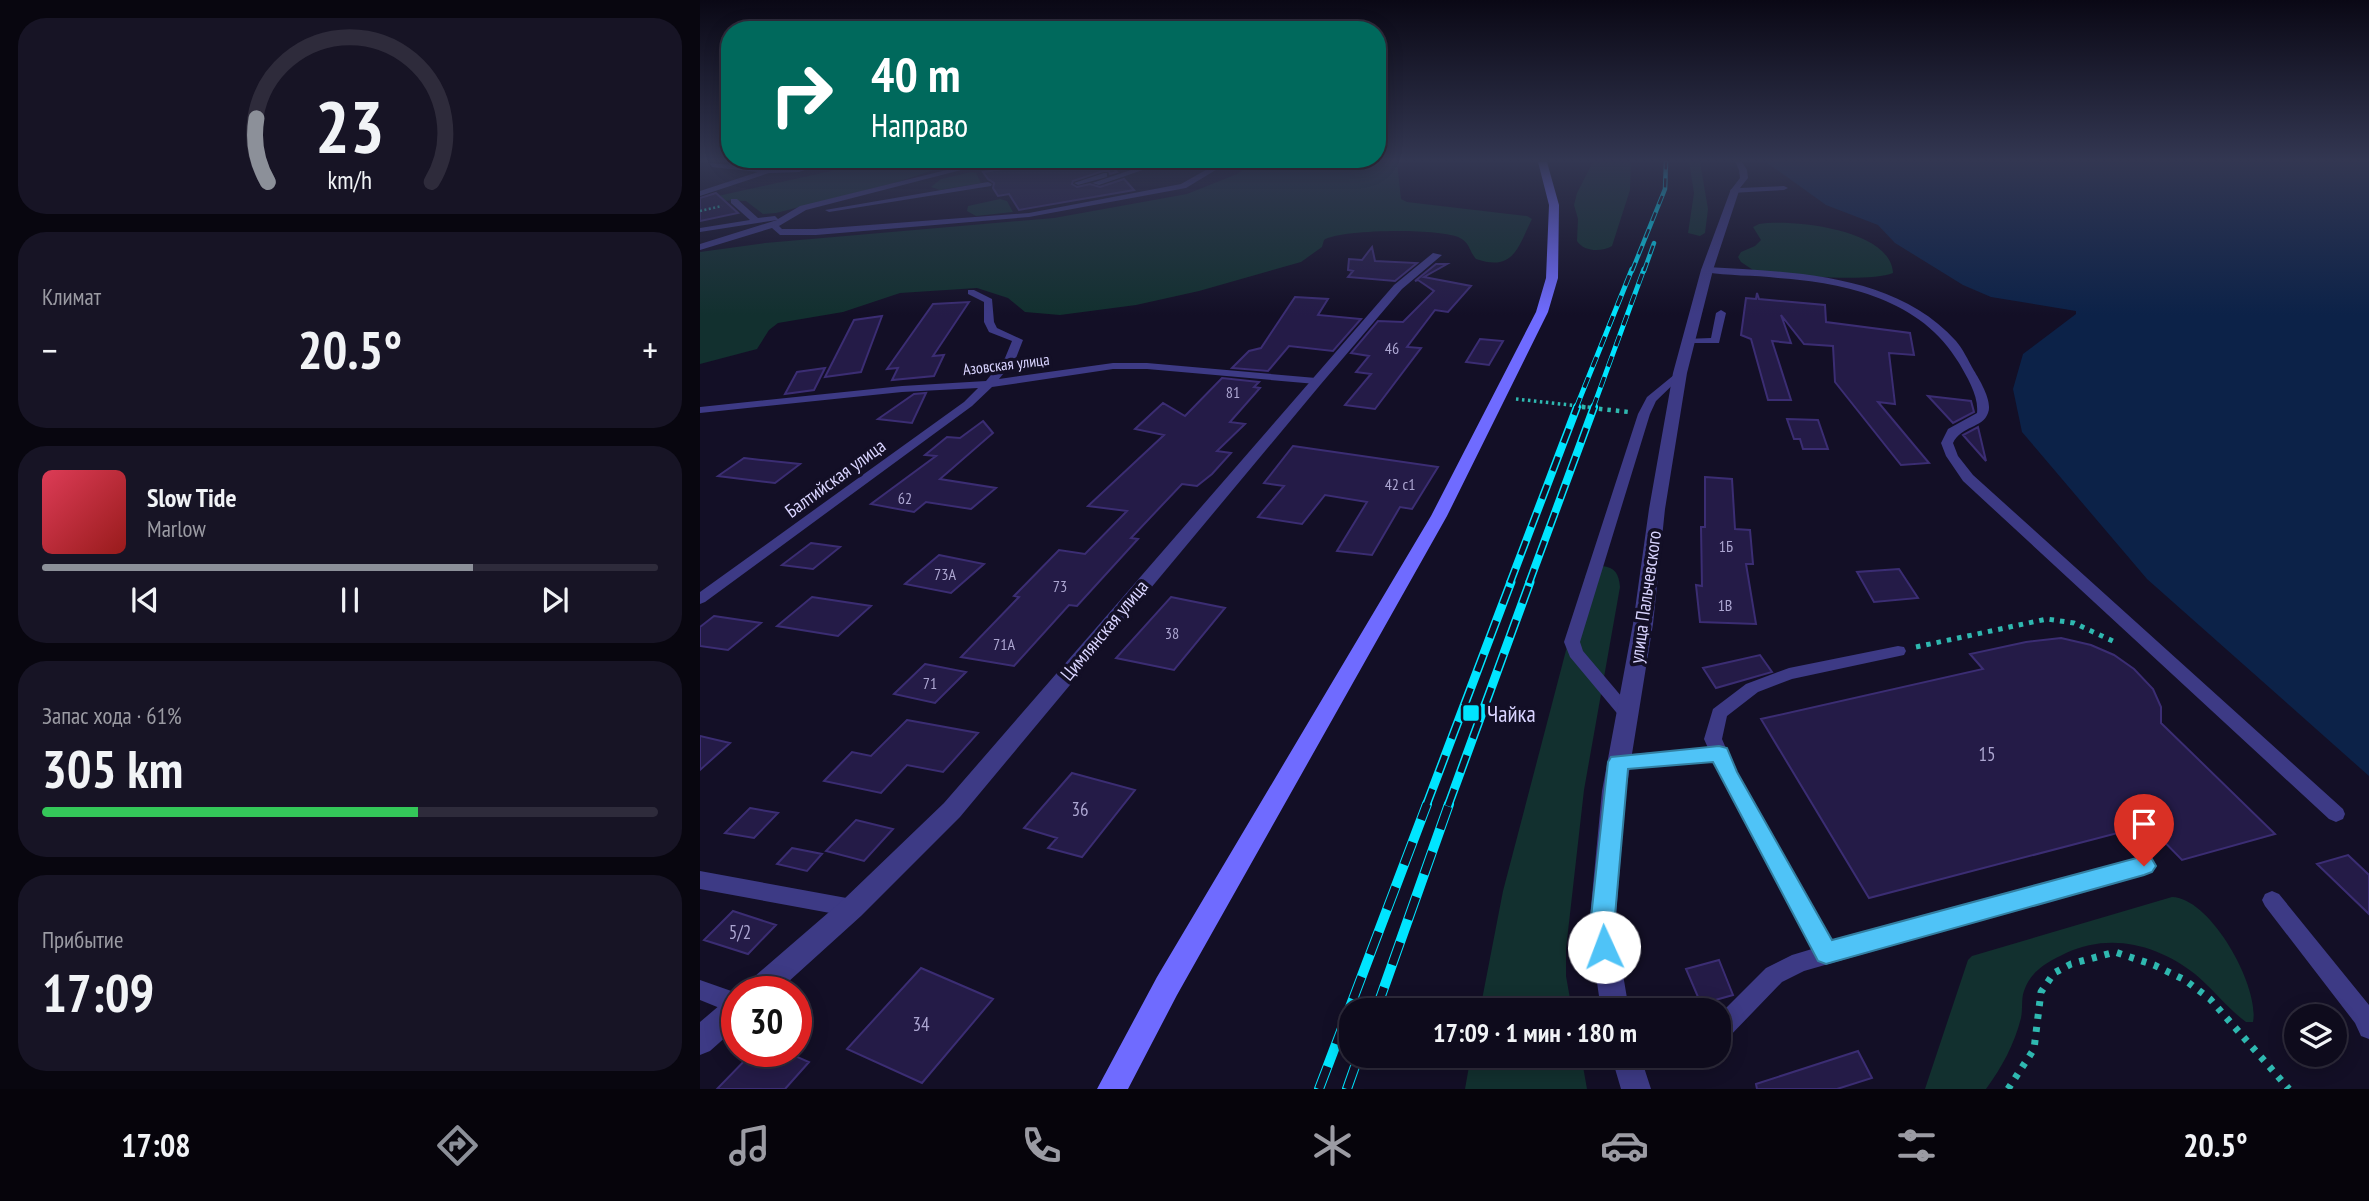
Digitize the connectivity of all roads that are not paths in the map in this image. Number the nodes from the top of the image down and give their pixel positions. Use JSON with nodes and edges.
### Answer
{"nodes":[{"id":1,"x":746,"y":213,"type":"joint"},
{"id":2,"x":796,"y":213,"type":"edge"},
{"id":3,"x":815,"y":213,"type":"edge"},
{"id":4,"x":1035,"y":213,"type":"edge"},
{"id":5,"x":1554,"y":213,"type":"edge"},
{"id":6,"x":1726,"y":213,"type":"edge"},
{"id":7,"x":784,"y":218,"type":"junction"},
{"id":8,"x":755,"y":220,"type":"junction"},
{"id":9,"x":700,"y":223,"type":"edge"},
{"id":10,"x":774,"y":225,"type":"junction"},
{"id":11,"x":700,"y":230,"type":"edge"},
{"id":12,"x":700,"y":247,"type":"edge"},
{"id":13,"x":1437,"y":255,"type":"dead end"},
{"id":14,"x":1706,"y":270,"type":"junction"},
{"id":15,"x":971,"y":292,"type":"dead end"},
{"id":16,"x":1721,"y":313,"type":"dead end"},
{"id":17,"x":1689,"y":341,"type":"junction"},
{"id":18,"x":1681,"y":373,"type":"junction"},
{"id":19,"x":1316,"y":381,"type":"junction"},
{"id":20,"x":989,"y":384,"type":"junction"},
{"id":21,"x":700,"y":410,"type":"edge"},
{"id":22,"x":700,"y":599,"type":"edge"},
{"id":23,"x":1898,"y":651,"type":"road end"},
{"id":24,"x":1627,"y":714,"type":"junction"},
{"id":25,"x":1719,"y":754,"type":"junction"},
{"id":26,"x":1619,"y":762,"type":"junction"},
{"id":27,"x":2336,"y":814,"type":"dead end"},
{"id":28,"x":2144,"y":866,"type":"dead end"},
{"id":29,"x":700,"y":880,"type":"edge"},
{"id":30,"x":2272,"y":900,"type":"dead end"},
{"id":31,"x":852,"y":908,"type":"junction"},
{"id":32,"x":1826,"y":953,"type":"junction"},
{"id":33,"x":775,"y":976,"type":"edge"},
{"id":34,"x":700,"y":990,"type":"edge"},
{"id":35,"x":1613,"y":998,"type":"edge"},
{"id":36,"x":721,"y":999,"type":"edge"},
{"id":37,"x":1731,"y":1019,"type":"edge"},
{"id":38,"x":721,"y":1021,"type":"edge"},
{"id":39,"x":2369,"y":1028,"type":"edge"},
{"id":40,"x":700,"y":1041,"type":"edge"},
{"id":41,"x":1112,"y":1089,"type":"edge"}],
"edges":[{"from":1,"to":8,"type":"lane"},
{"from":1,"to":9,"type":"lane"},
{"from":2,"to":7,"type":"lane"},
{"from":3,"to":7,"type":"lane"},
{"from":4,"to":10,"type":"lane"},
{"from":5,"to":41,"type":"main road"},
{"from":6,"to":14,"type":"street","name":"улица Пальчевского"},
{"from":7,"to":8,"type":"lane"},
{"from":7,"to":10,"type":"lane"},
{"from":8,"to":11,"type":"lane"},
{"from":10,"to":12,"type":"lane"},
{"from":13,"to":19,"type":"street","name":"Цимлянская улица"},
{"from":14,"to":17,"type":"street","name":"улица Пальчевского"},
{"from":14,"to":27,"type":"lane"},
{"from":15,"to":20,"type":"lane","name":"Балтийская улица"},
{"from":16,"to":17,"type":"lane"},
{"from":17,"to":18,"type":"street","name":"улица Пальчевского"},
{"from":18,"to":24,"type":"street","name":"улица Пальчевского"},
{"from":18,"to":24,"type":"lane"},
{"from":19,"to":20,"type":"lane","name":"Азовская улица"},
{"from":19,"to":31,"type":"street","name":"Цимлянская улица"},
{"from":20,"to":21,"type":"lane","name":"Азовская улица"},
{"from":20,"to":22,"type":"lane","name":"Балтийская улица"},
{"from":23,"to":25,"type":"lane"},
{"from":24,"to":26,"type":"street","name":"улица Пальчевского"},
{"from":25,"to":26,"type":"lane"},
{"from":25,"to":32,"type":"lane"},
{"from":26,"to":35,"type":"street","name":"улица Пальчевского"},
{"from":28,"to":32,"type":"lane"},
{"from":29,"to":31,"type":"lane"},
{"from":30,"to":39,"type":"lane"},
{"from":31,"to":33,"type":"street","name":"Цимлянская улица"},
{"from":32,"to":37,"type":"lane"},
{"from":34,"to":36,"type":"lane"},
{"from":38,"to":40,"type":"street"}]}
